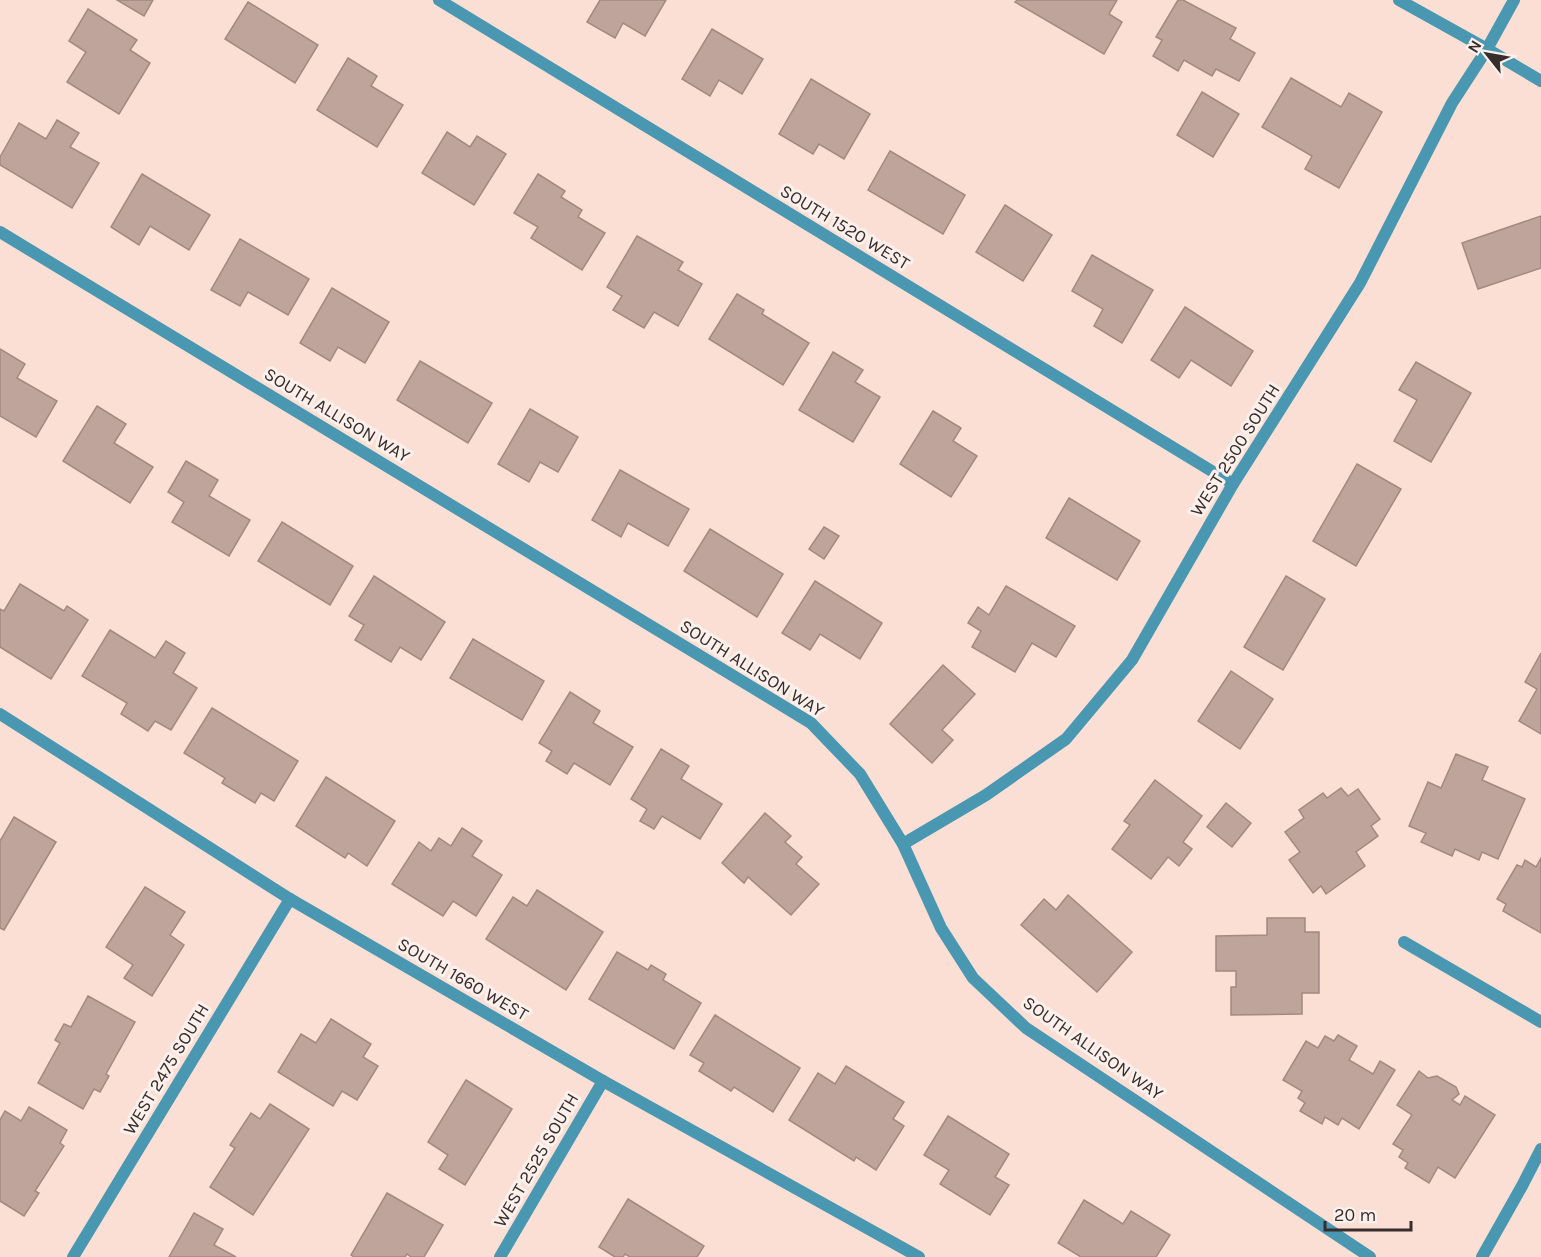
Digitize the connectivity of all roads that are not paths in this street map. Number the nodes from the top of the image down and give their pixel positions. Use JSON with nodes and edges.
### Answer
{"nodes":[{"id":1,"x":439,"y":0,"type":"edge"},
{"id":2,"x":1399,"y":0,"type":"edge"},
{"id":3,"x":1514,"y":0,"type":"edge"},
{"id":4,"x":1487,"y":49,"type":"junction"},
{"id":5,"x":1541,"y":81,"type":"edge"},
{"id":6,"x":0,"y":232,"type":"edge"},
{"id":7,"x":1233,"y":484,"type":"junction"},
{"id":8,"x":0,"y":714,"type":"edge"},
{"id":9,"x":903,"y":844,"type":"junction"},
{"id":10,"x":290,"y":899,"type":"junction"},
{"id":11,"x":1404,"y":942,"type":"dead end"},
{"id":12,"x":1541,"y":1022,"type":"edge"},
{"id":13,"x":603,"y":1081,"type":"junction"},
{"id":14,"x":1541,"y":1149,"type":"edge"},
{"id":15,"x":73,"y":1257,"type":"edge"},
{"id":16,"x":500,"y":1257,"type":"edge"},
{"id":17,"x":919,"y":1257,"type":"edge"},
{"id":18,"x":1370,"y":1257,"type":"edge"},
{"id":19,"x":1482,"y":1257,"type":"edge"}],
"edges":[{"from":1,"to":7,"type":"street","name":"SOUTH 1520 WEST"},
{"from":2,"to":4,"type":"street"},
{"from":3,"to":4,"type":"street","name":"WEST 2500 SOUTH"},
{"from":4,"to":5,"type":"street"},
{"from":4,"to":7,"type":"street","name":"WEST 2500 SOUTH"},
{"from":6,"to":9,"type":"street","name":"SOUTH ALLISON WAY"},
{"from":7,"to":9,"type":"street","name":"WEST 2500 SOUTH"},
{"from":8,"to":10,"type":"street","name":"SOUTH 1660 WEST"},
{"from":9,"to":18,"type":"street","name":"SOUTH ALLISON WAY"},
{"from":10,"to":13,"type":"street","name":"SOUTH 1660 WEST"},
{"from":10,"to":15,"type":"street","name":"WEST 2475 SOUTH"},
{"from":11,"to":12,"type":"street"},
{"from":13,"to":16,"type":"street","name":"WEST 2525 SOUTH"},
{"from":13,"to":17,"type":"street","name":"SOUTH 1660 WEST"},
{"from":14,"to":19,"type":"street"}]}
